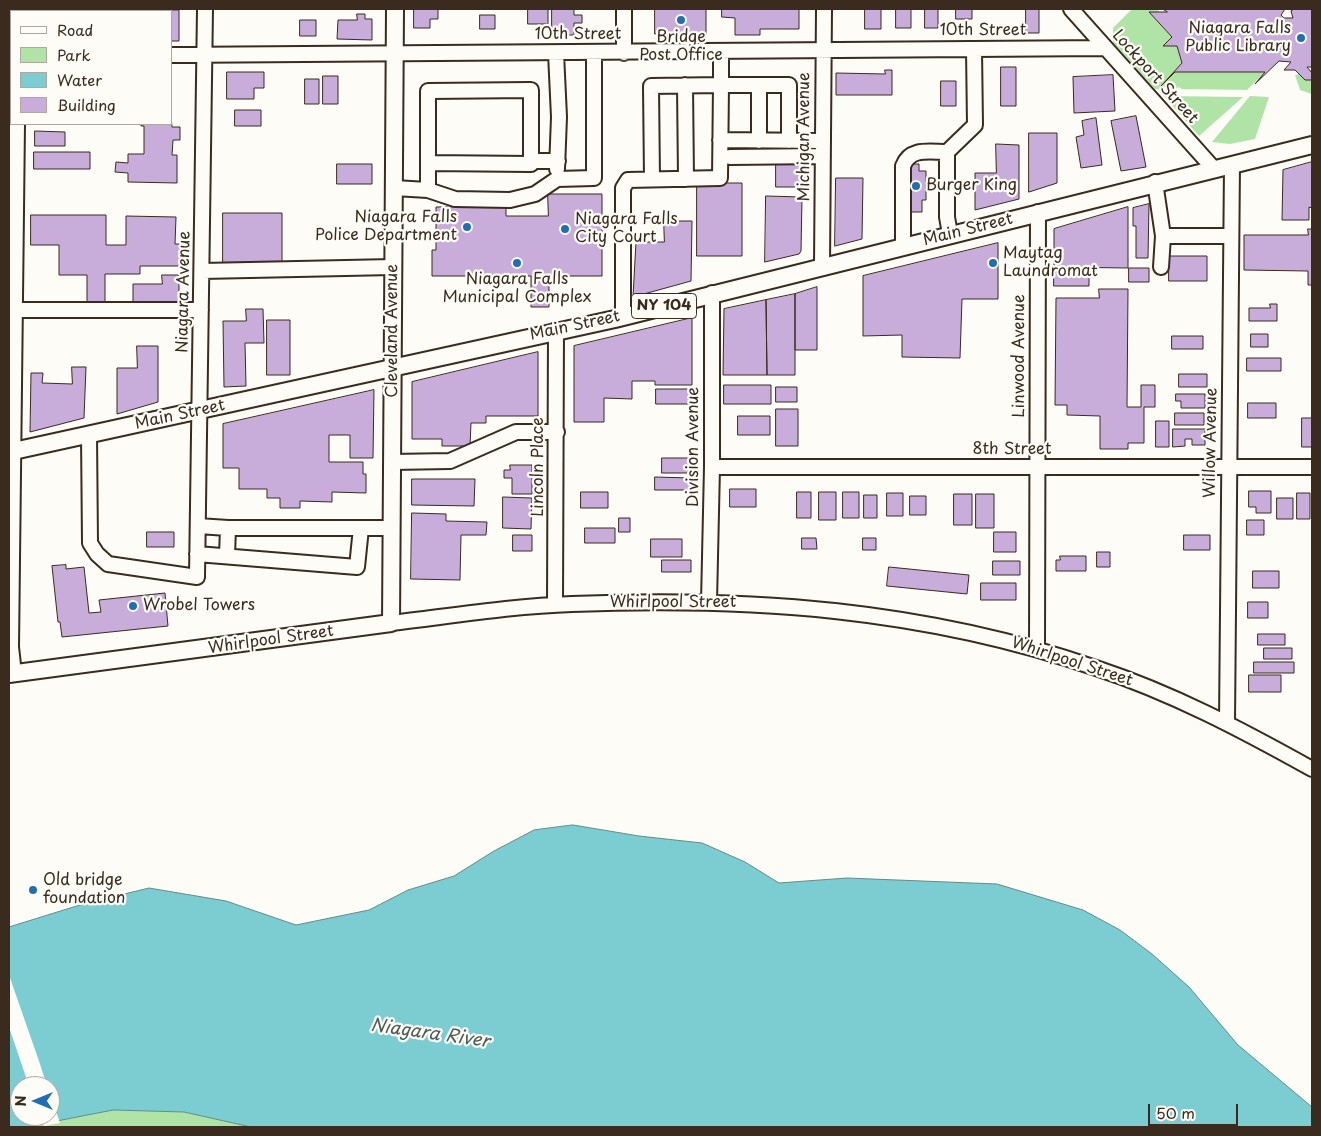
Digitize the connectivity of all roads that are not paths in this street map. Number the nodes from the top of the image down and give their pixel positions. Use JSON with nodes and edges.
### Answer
{"nodes":[{"id":1,"x":205,"y":9,"type":"edge"},
{"id":2,"x":395,"y":9,"type":"edge"},
{"id":3,"x":624,"y":9,"type":"edge"},
{"id":4,"x":824,"y":9,"type":"edge"},
{"id":5,"x":1071,"y":9,"type":"edge"},
{"id":6,"x":1104,"y":48,"type":"junction"},
{"id":7,"x":974,"y":49,"type":"junction"},
{"id":8,"x":823,"y":50,"type":"junction"},
{"id":9,"x":395,"y":52,"type":"junction"},
{"id":10,"x":721,"y":52,"type":"junction"},
{"id":11,"x":556,"y":53,"type":"junction"},
{"id":12,"x":594,"y":53,"type":"junction"},
{"id":13,"x":624,"y":53,"type":"junction"},
{"id":14,"x":172,"y":55,"type":"edge"},
{"id":15,"x":205,"y":55,"type":"junction"},
{"id":16,"x":759,"y":84,"type":"junction"},
{"id":17,"x":685,"y":85,"type":"junction"},
{"id":18,"x":721,"y":85,"type":"junction"},
{"id":19,"x":17,"y":125,"type":"edge"},
{"id":20,"x":720,"y":140,"type":"junction"},
{"id":21,"x":759,"y":141,"type":"junction"},
{"id":22,"x":789,"y":141,"type":"junction"},
{"id":23,"x":823,"y":141,"type":"junction"},
{"id":24,"x":1312,"y":145,"type":"edge"},
{"id":25,"x":947,"y":152,"type":"junction"},
{"id":26,"x":730,"y":156,"type":"dead end"},
{"id":27,"x":823,"y":156,"type":"junction"},
{"id":28,"x":531,"y":161,"type":"junction"},
{"id":29,"x":558,"y":161,"type":"junction"},
{"id":30,"x":428,"y":163,"type":"junction"},
{"id":31,"x":1232,"y":165,"type":"junction"},
{"id":32,"x":1214,"y":169,"type":"junction"},
{"id":33,"x":652,"y":178,"type":"junction"},
{"id":34,"x":686,"y":178,"type":"junction"},
{"id":35,"x":557,"y":179,"type":"junction"},
{"id":36,"x":1156,"y":182,"type":"junction"},
{"id":37,"x":394,"y":188,"type":"junction"},
{"id":38,"x":428,"y":190,"type":"junction"},
{"id":39,"x":1038,"y":212,"type":"junction"},
{"id":40,"x":950,"y":234,"type":"junction"},
{"id":41,"x":1163,"y":236,"type":"junction"},
{"id":42,"x":1231,"y":236,"type":"junction"},
{"id":43,"x":903,"y":246,"type":"junction"},
{"id":44,"x":822,"y":266,"type":"junction"},
{"id":45,"x":394,"y":267,"type":"junction"},
{"id":46,"x":1161,"y":267,"type":"dead end"},
{"id":47,"x":202,"y":271,"type":"junction"},
{"id":48,"x":712,"y":293,"type":"junction"},
{"id":49,"x":15,"y":310,"type":"junction"},
{"id":50,"x":201,"y":310,"type":"junction"},
{"id":51,"x":623,"y":317,"type":"junction"},
{"id":52,"x":556,"y":330,"type":"junction"},
{"id":53,"x":12,"y":348,"type":"edge"},
{"id":54,"x":393,"y":366,"type":"junction"},
{"id":55,"x":200,"y":411,"type":"junction"},
{"id":56,"x":11,"y":413,"type":"edge"},
{"id":57,"x":556,"y":432,"type":"junction"},
{"id":58,"x":89,"y":435,"type":"junction"},
{"id":59,"x":11,"y":451,"type":"edge"},
{"id":60,"x":392,"y":462,"type":"junction"},
{"id":61,"x":712,"y":467,"type":"junction"},
{"id":62,"x":1037,"y":467,"type":"junction"},
{"id":63,"x":1228,"y":467,"type":"junction"},
{"id":64,"x":1312,"y":467,"type":"edge"},
{"id":65,"x":198,"y":526,"type":"junction"},
{"id":66,"x":228,"y":528,"type":"junction"},
{"id":67,"x":361,"y":528,"type":"junction"},
{"id":68,"x":392,"y":528,"type":"junction"},
{"id":69,"x":197,"y":554,"type":"junction"},
{"id":70,"x":227,"y":556,"type":"junction"},
{"id":71,"x":709,"y":602,"type":"junction"},
{"id":72,"x":555,"y":605,"type":"junction"},
{"id":73,"x":392,"y":623,"type":"junction"},
{"id":74,"x":1037,"y":649,"type":"junction"},
{"id":75,"x":12,"y":674,"type":"edge"},
{"id":76,"x":1226,"y":722,"type":"junction"},
{"id":77,"x":1312,"y":769,"type":"edge"}],
"edges":[{"from":1,"to":15,"type":"street","name":"Niagara Avenue"},
{"from":2,"to":9,"type":"main road","name":"Cleveland Avenue"},
{"from":3,"to":13,"type":"street"},
{"from":4,"to":8,"type":"street","name":"Michigan Avenue"},
{"from":5,"to":6,"type":"street","name":"Lockport Street"},
{"from":6,"to":7,"type":"street","name":"10th Street"},
{"from":6,"to":32,"type":"street","name":"Lockport Street"},
{"from":7,"to":8,"type":"street","name":"10th Street"},
{"from":7,"to":25,"type":"street"},
{"from":8,"to":10,"type":"street","name":"10th Street"},
{"from":8,"to":23,"type":"street","name":"Michigan Avenue"},
{"from":9,"to":11,"type":"street","name":"10th Street"},
{"from":9,"to":15,"type":"street","name":"10th Street"},
{"from":9,"to":37,"type":"main road","name":"Cleveland Avenue"},
{"from":10,"to":13,"type":"street","name":"10th Street"},
{"from":10,"to":18,"type":"street"},
{"from":11,"to":12,"type":"street","name":"10th Street"},
{"from":11,"to":29,"type":"street"},
{"from":12,"to":13,"type":"street","name":"10th Street"},
{"from":12,"to":35,"type":"street"},
{"from":14,"to":15,"type":"street","name":"10th Street"},
{"from":15,"to":47,"type":"street","name":"Niagara Avenue"},
{"from":16,"to":18,"type":"street"},
{"from":16,"to":21,"type":"street"},
{"from":16,"to":22,"type":"street"},
{"from":17,"to":18,"type":"street"},
{"from":17,"to":33,"type":"street"},
{"from":17,"to":34,"type":"street"},
{"from":18,"to":20,"type":"street"},
{"from":19,"to":49,"type":"street"},
{"from":20,"to":21,"type":"street"},
{"from":20,"to":34,"type":"street"},
{"from":21,"to":22,"type":"street"},
{"from":22,"to":23,"type":"street"},
{"from":23,"to":27,"type":"street","name":"Michigan Avenue"},
{"from":24,"to":31,"type":"main road","name":"Main Street","number":"NY 104"},
{"from":25,"to":40,"type":"street"},
{"from":25,"to":43,"type":"street"},
{"from":26,"to":27,"type":"street"},
{"from":27,"to":44,"type":"street","name":"Michigan Avenue"},
{"from":28,"to":29,"type":"street"},
{"from":28,"to":30,"type":"street"},
{"from":28,"to":30,"type":"street"},
{"from":29,"to":35,"type":"street"},
{"from":30,"to":38,"type":"street"},
{"from":31,"to":32,"type":"main road","name":"Main Street","number":"NY 104"},
{"from":31,"to":42,"type":"street","name":"Willow Avenue"},
{"from":32,"to":36,"type":"main road","name":"Main Street","number":"NY 104"},
{"from":33,"to":34,"type":"street"},
{"from":33,"to":51,"type":"street"},
{"from":35,"to":38,"type":"street"},
{"from":36,"to":39,"type":"main road","name":"Main Street","number":"NY 104"},
{"from":36,"to":41,"type":"street"},
{"from":37,"to":38,"type":"street"},
{"from":37,"to":45,"type":"main road","name":"Cleveland Avenue"},
{"from":39,"to":40,"type":"main road","name":"Main Street","number":"NY 104"},
{"from":39,"to":62,"type":"street","name":"Linwood Avenue"},
{"from":40,"to":43,"type":"main road","name":"Main Street","number":"NY 104"},
{"from":41,"to":42,"type":"street"},
{"from":41,"to":46,"type":"street"},
{"from":42,"to":63,"type":"street","name":"Willow Avenue"},
{"from":43,"to":44,"type":"main road","name":"Main Street","number":"NY 104"},
{"from":44,"to":48,"type":"main road","name":"Main Street","number":"NY 104"},
{"from":45,"to":47,"type":"street"},
{"from":45,"to":54,"type":"main road","name":"Cleveland Avenue"},
{"from":47,"to":50,"type":"street","name":"Niagara Avenue"},
{"from":48,"to":51,"type":"main road","name":"Main Street","number":"NY 104"},
{"from":48,"to":61,"type":"street","name":"Division Avenue"},
{"from":49,"to":50,"type":"street"},
{"from":49,"to":53,"type":"street"},
{"from":50,"to":55,"type":"street","name":"Niagara Avenue"},
{"from":51,"to":52,"type":"main road","name":"Main Street","number":"NY 104"},
{"from":52,"to":54,"type":"main road","name":"Main Street","number":"NY 104"},
{"from":52,"to":57,"type":"street","name":"Lincoln Place"},
{"from":53,"to":56,"type":"street"},
{"from":54,"to":55,"type":"main road","name":"Main Street","number":"NY 104"},
{"from":54,"to":60,"type":"main road","name":"Cleveland Avenue"},
{"from":55,"to":58,"type":"main road","name":"Main Street","number":"NY 104"},
{"from":55,"to":65,"type":"street","name":"Niagara Avenue"},
{"from":56,"to":59,"type":"street"},
{"from":57,"to":60,"type":"street"},
{"from":57,"to":72,"type":"street","name":"Lincoln Place"},
{"from":58,"to":59,"type":"main road","name":"Main Street","number":"NY 104"},
{"from":58,"to":69,"type":"street","name":"Niagara Avenue"},
{"from":59,"to":75,"type":"street"},
{"from":60,"to":68,"type":"main road","name":"Cleveland Avenue"},
{"from":61,"to":62,"type":"street","name":"8th Street"},
{"from":61,"to":71,"type":"street","name":"Division Avenue"},
{"from":62,"to":63,"type":"street","name":"8th Street"},
{"from":62,"to":74,"type":"street","name":"Linwood Avenue"},
{"from":63,"to":64,"type":"street","name":"8th Street"},
{"from":63,"to":76,"type":"street","name":"Willow Avenue"},
{"from":65,"to":66,"type":"street"},
{"from":65,"to":69,"type":"street","name":"Niagara Avenue"},
{"from":66,"to":67,"type":"street"},
{"from":66,"to":70,"type":"street"},
{"from":67,"to":68,"type":"street"},
{"from":67,"to":70,"type":"street"},
{"from":68,"to":73,"type":"main road","name":"Cleveland Avenue"},
{"from":69,"to":70,"type":"street"},
{"from":71,"to":72,"type":"street","name":"Whirlpool Street"},
{"from":71,"to":74,"type":"street","name":"Whirlpool Street"},
{"from":72,"to":73,"type":"street","name":"Whirlpool Street"},
{"from":73,"to":75,"type":"main road","name":"Whirlpool Street"},
{"from":74,"to":76,"type":"street","name":"Whirlpool Street"},
{"from":76,"to":77,"type":"street","name":"Whirlpool Street"}]}
